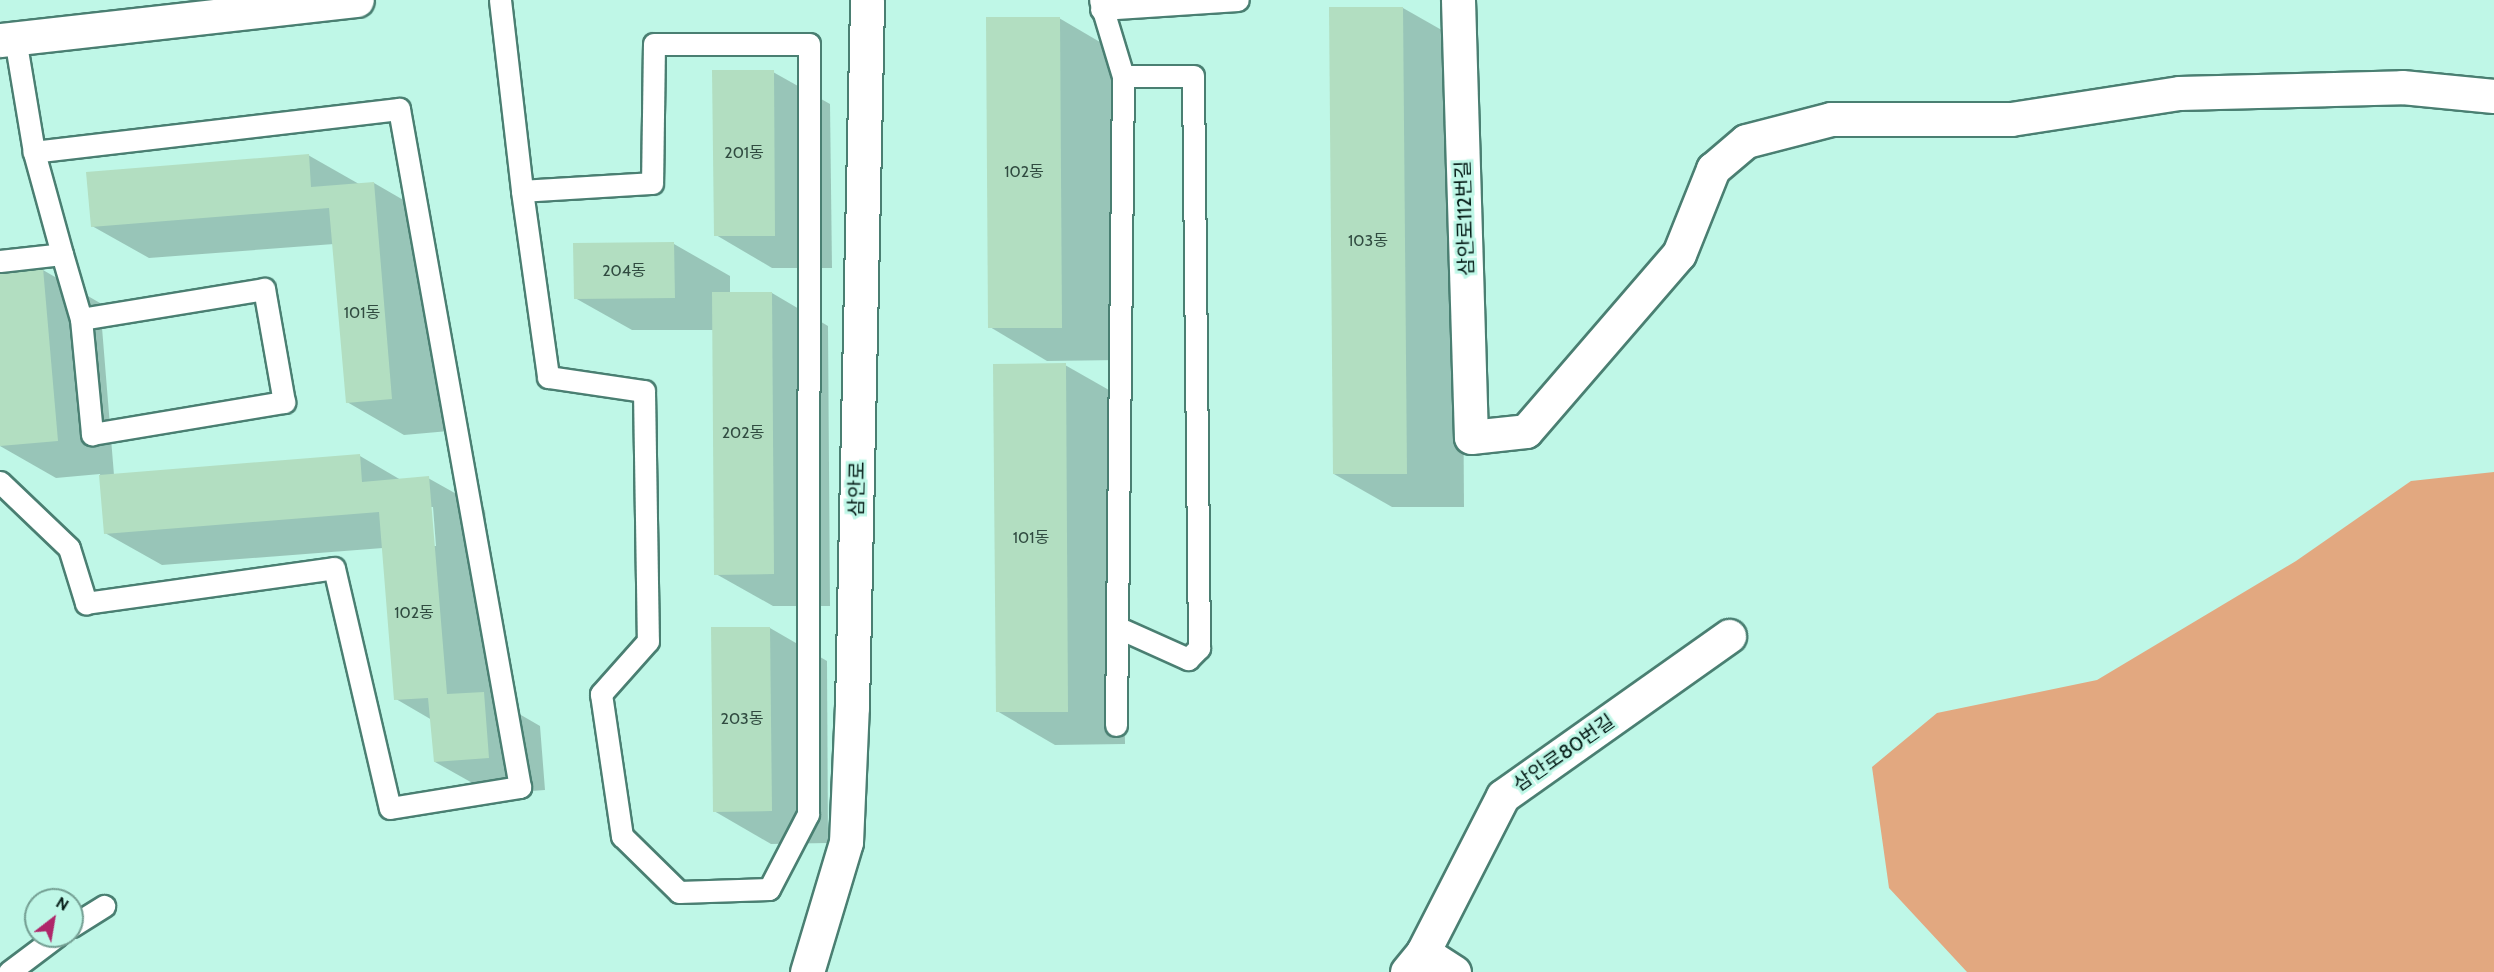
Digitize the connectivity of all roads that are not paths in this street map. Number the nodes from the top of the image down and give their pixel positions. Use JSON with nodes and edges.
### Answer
{"nodes":[{"id":1,"x":357,"y":0,"type":"edge"},
{"id":2,"x":500,"y":0,"type":"edge"},
{"id":3,"x":867,"y":0,"type":"edge"},
{"id":4,"x":1238,"y":0,"type":"edge"},
{"id":5,"x":1458,"y":0,"type":"edge"},
{"id":6,"x":1100,"y":4,"type":"edge"},
{"id":7,"x":257,"y":6,"type":"edge"},
{"id":8,"x":7,"y":39,"type":"edge"},
{"id":9,"x":1123,"y":76,"type":"junction"},
{"id":10,"x":2494,"y":96,"type":"edge"},
{"id":11,"x":34,"y":152,"type":"junction"},
{"id":12,"x":522,"y":191,"type":"junction"},
{"id":13,"x":62,"y":254,"type":"junction"},
{"id":14,"x":0,"y":261,"type":"edge"},
{"id":15,"x":81,"y":319,"type":"junction"},
{"id":16,"x":0,"y":482,"type":"edge"},
{"id":17,"x":1119,"y":628,"type":"junction"},
{"id":18,"x":1729,"y":636,"type":"dead end"},
{"id":19,"x":1116,"y":725,"type":"dead end"},
{"id":20,"x":104,"y":906,"type":"dead end"},
{"id":21,"x":84,"y":918,"type":"edge"},
{"id":22,"x":41,"y":948,"type":"edge"},
{"id":23,"x":1415,"y":962,"type":"edge"},
{"id":24,"x":9,"y":972,"type":"edge"},
{"id":25,"x":807,"y":972,"type":"edge"},
{"id":26,"x":1454,"y":972,"type":"edge"}],
"edges":[{"from":1,"to":7,"type":"street"},
{"from":2,"to":12,"type":"lane"},
{"from":3,"to":25,"type":"street","name":"삼안로"},
{"from":4,"to":6,"type":"lane"},
{"from":5,"to":10,"type":"street","name":"삼안로112번길"},
{"from":6,"to":9,"type":"lane"},
{"from":7,"to":8,"type":"street"},
{"from":8,"to":11,"type":"lane"},
{"from":9,"to":17,"type":"lane"},
{"from":9,"to":17,"type":"lane"},
{"from":11,"to":13,"type":"lane"},
{"from":11,"to":16,"type":"lane"},
{"from":12,"to":12,"type":"lane"},
{"from":13,"to":14,"type":"lane"},
{"from":13,"to":15,"type":"lane"},
{"from":15,"to":15,"type":"lane"},
{"from":17,"to":19,"type":"lane"},
{"from":18,"to":23,"type":"street","name":"삼안로80번길"},
{"from":20,"to":21,"type":"lane"},
{"from":22,"to":24,"type":"lane"},
{"from":23,"to":26,"type":"street"}]}
